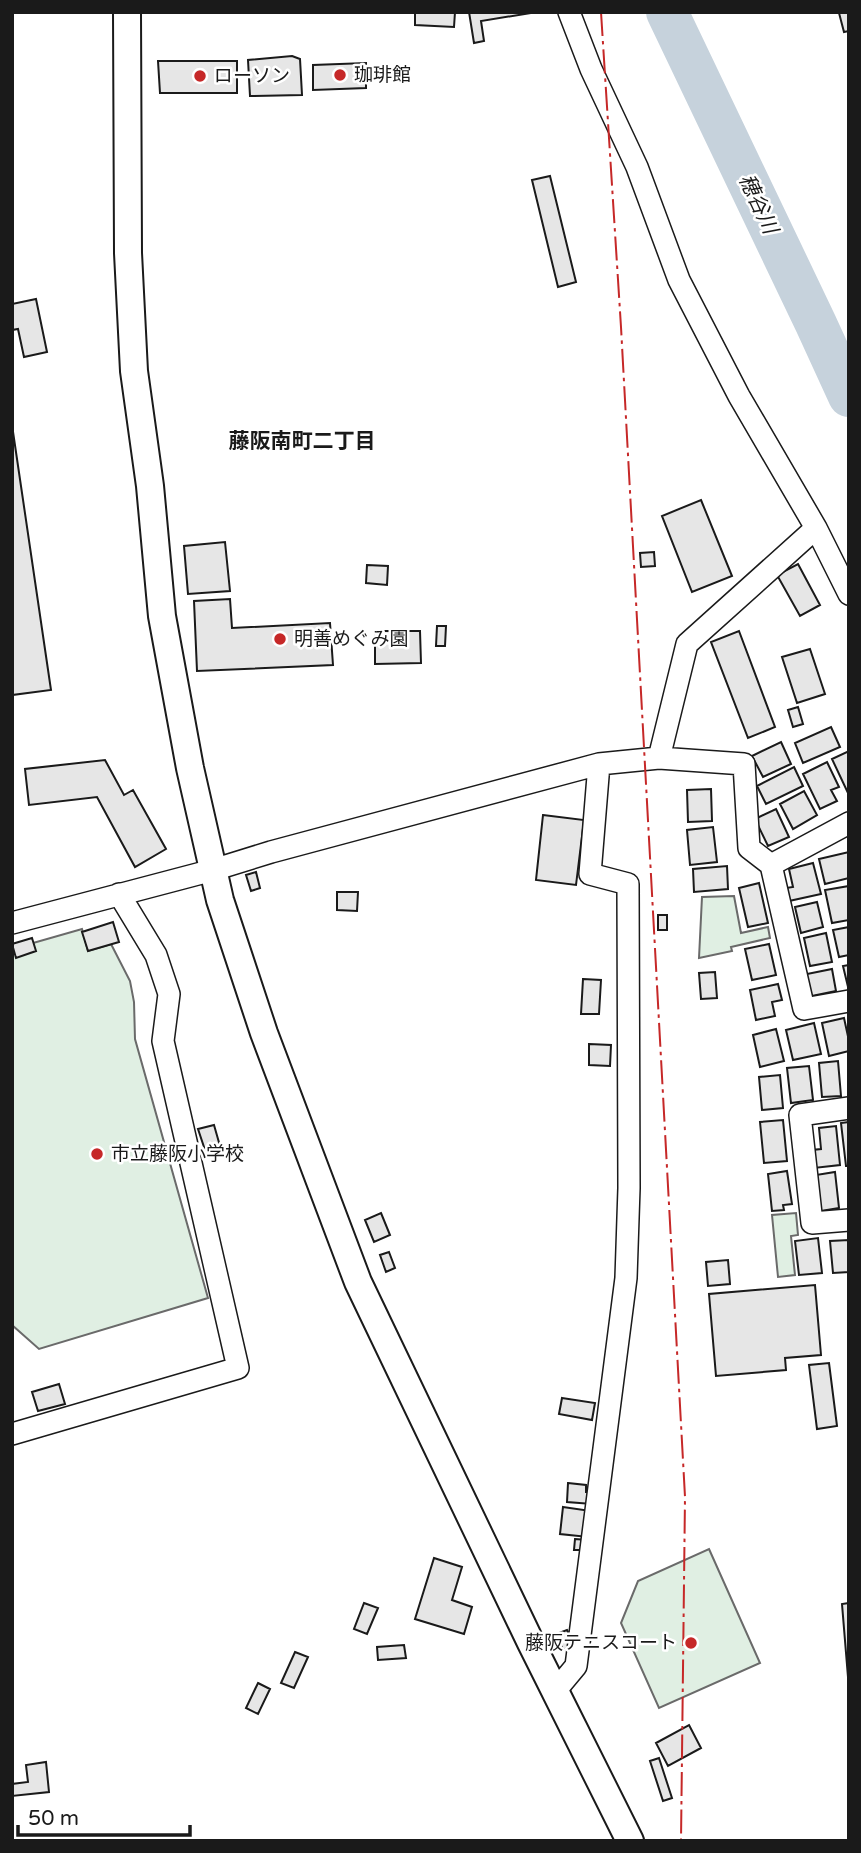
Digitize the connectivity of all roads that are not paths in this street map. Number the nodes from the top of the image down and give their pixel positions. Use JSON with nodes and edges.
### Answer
{"nodes":[{"id":1,"x":127,"y":12,"type":"edge"},
{"id":2,"x":569,"y":12,"type":"edge"},
{"id":3,"x":816,"y":528,"type":"junction"},
{"id":4,"x":849,"y":594,"type":"edge"},
{"id":5,"x":659,"y":758,"type":"junction"},
{"id":6,"x":599,"y":764,"type":"junction"},
{"id":7,"x":849,"y":823,"type":"edge"},
{"id":8,"x":771,"y":865,"type":"junction"},
{"id":9,"x":213,"y":870,"type":"junction"},
{"id":10,"x":119,"y":894,"type":"junction"},
{"id":11,"x":12,"y":923,"type":"edge"},
{"id":12,"x":849,"y":1001,"type":"edge"},
{"id":13,"x":849,"y":1108,"type":"edge"},
{"id":14,"x":849,"y":1220,"type":"edge"},
{"id":15,"x":12,"y":1434,"type":"edge"},
{"id":16,"x":556,"y":1690,"type":"junction"},
{"id":17,"x":630,"y":1841,"type":"edge"}],
"edges":[{"from":1,"to":9,"type":"street"},
{"from":2,"to":3,"type":"street"},
{"from":3,"to":4,"type":"street"},
{"from":3,"to":5,"type":"street"},
{"from":5,"to":6,"type":"street"},
{"from":5,"to":8,"type":"street"},
{"from":6,"to":9,"type":"street"},
{"from":6,"to":16,"type":"street"},
{"from":7,"to":8,"type":"street"},
{"from":8,"to":12,"type":"street"},
{"from":9,"to":10,"type":"street"},
{"from":9,"to":16,"type":"street"},
{"from":10,"to":11,"type":"street"},
{"from":10,"to":15,"type":"street"},
{"from":13,"to":14,"type":"street"},
{"from":16,"to":17,"type":"street"}]}
